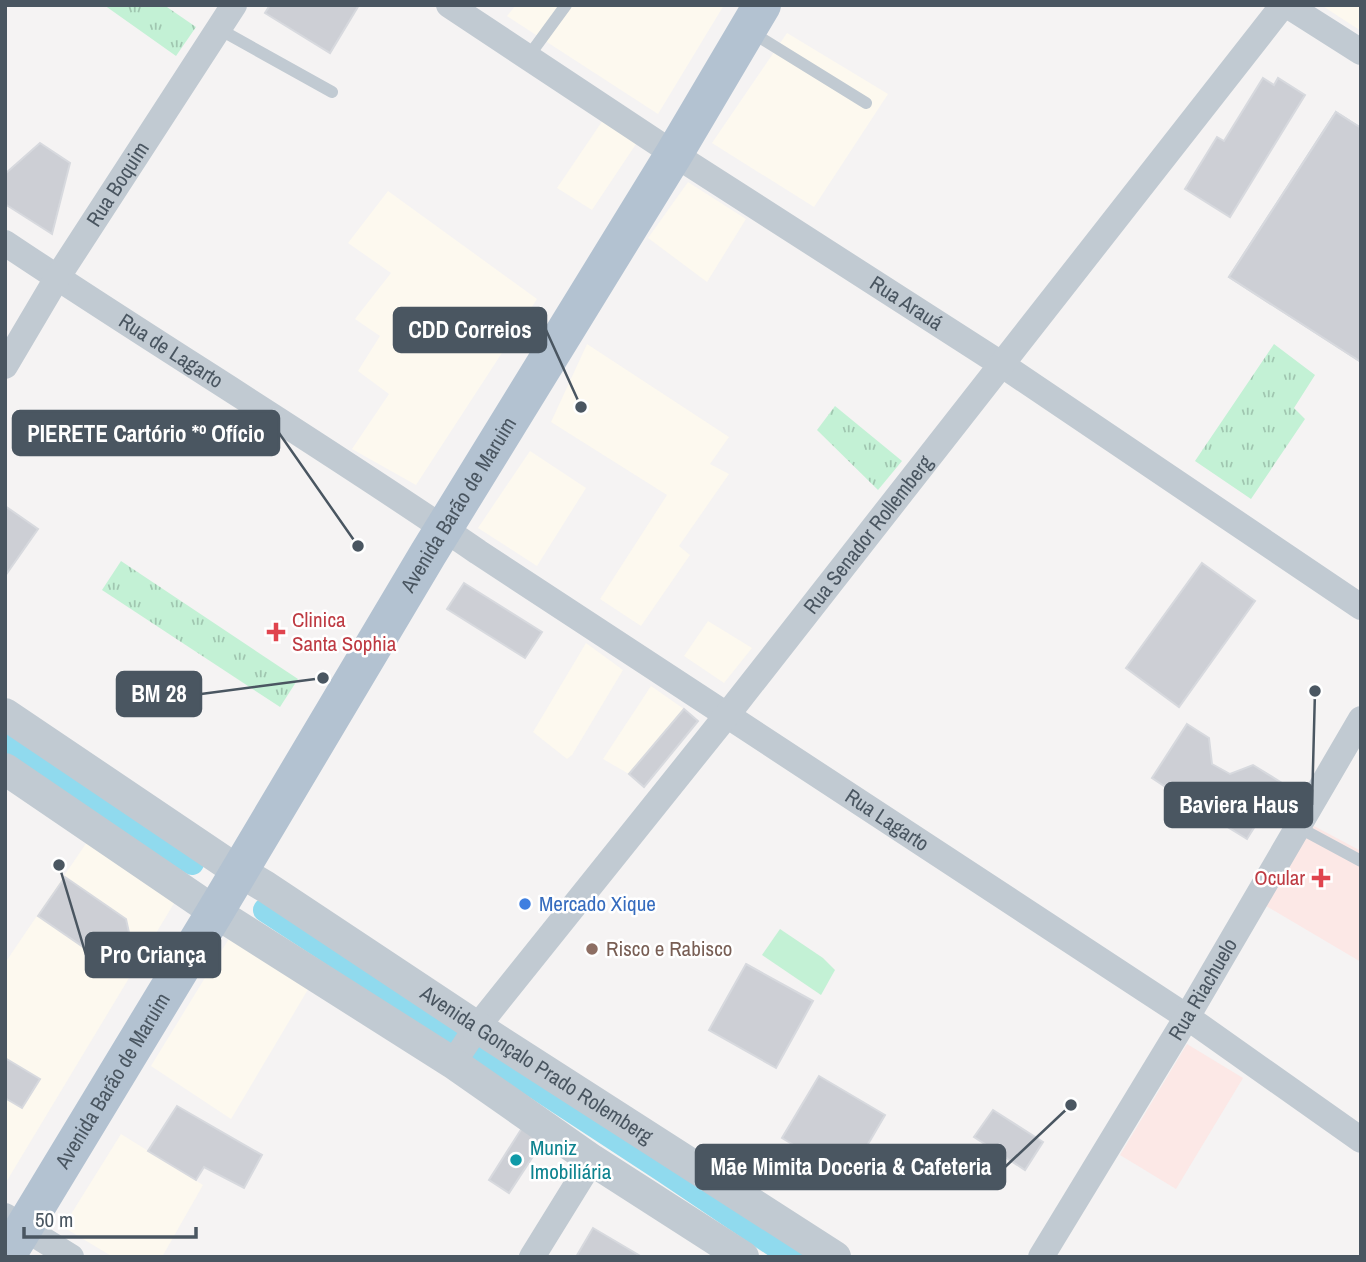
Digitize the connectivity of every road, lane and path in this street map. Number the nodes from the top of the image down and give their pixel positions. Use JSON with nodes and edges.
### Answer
{"nodes":[{"id":1,"x":234,"y":5,"type":"edge"},
{"id":2,"x":449,"y":5,"type":"edge"},
{"id":3,"x":566,"y":5,"type":"edge"},
{"id":4,"x":1285,"y":5,"type":"edge"},
{"id":5,"x":755,"y":18,"type":"edge"},
{"id":6,"x":219,"y":29,"type":"junction"},
{"id":7,"x":1361,"y":52,"type":"edge"},
{"id":8,"x":528,"y":57,"type":"junction"},
{"id":9,"x":332,"y":92,"type":"dead end"},
{"id":10,"x":866,"y":103,"type":"dead end"},
{"id":11,"x":674,"y":154,"type":"junction"},
{"id":12,"x":5,"y":243,"type":"edge"},
{"id":13,"x":57,"y":278,"type":"junction"},
{"id":14,"x":1001,"y":364,"type":"junction"},
{"id":15,"x":5,"y":366,"type":"edge"},
{"id":16,"x":409,"y":504,"type":"joint"},
{"id":17,"x":444,"y":529,"type":"junction"},
{"id":18,"x":1361,"y":607,"type":"edge"},
{"id":19,"x":5,"y":714,"type":"edge"},
{"id":20,"x":727,"y":715,"type":"junction"},
{"id":21,"x":1361,"y":719,"type":"edge"},
{"id":22,"x":5,"y":769,"type":"edge"},
{"id":23,"x":1298,"y":827,"type":"junction"},
{"id":24,"x":1361,"y":861,"type":"edge"},
{"id":25,"x":232,"y":867,"type":"junction"},
{"id":26,"x":209,"y":907,"type":"junction"},
{"id":27,"x":1187,"y":1017,"type":"junction"},
{"id":28,"x":466,"y":1044,"type":"junction"},
{"id":29,"x":1361,"y":1140,"type":"edge"},
{"id":30,"x":592,"y":1160,"type":"junction"},
{"id":31,"x":11,"y":1233,"type":"edge"},
{"id":32,"x":71,"y":1257,"type":"edge"},
{"id":33,"x":532,"y":1257,"type":"edge"},
{"id":34,"x":743,"y":1257,"type":"edge"},
{"id":35,"x":835,"y":1257,"type":"edge"},
{"id":36,"x":1041,"y":1257,"type":"edge"}],
"edges":[{"from":1,"to":6,"type":"street","name":"Rua Boquim"},
{"from":2,"to":8,"type":"street","name":"Rua Arauá"},
{"from":3,"to":8,"type":"lane"},
{"from":4,"to":7,"type":"street"},
{"from":4,"to":14,"type":"street","name":"Rua Senador Rollemberg"},
{"from":5,"to":10,"type":"lane"},
{"from":5,"to":11,"type":"main road","name":"Avenida Barão de Maruim"},
{"from":6,"to":9,"type":"lane"},
{"from":6,"to":13,"type":"street","name":"Rua Boquim"},
{"from":8,"to":11,"type":"street","name":"Rua Arauá"},
{"from":11,"to":14,"type":"street","name":"Rua Arauá"},
{"from":11,"to":17,"type":"main road","name":"Avenida Barão de Maruim"},
{"from":12,"to":13,"type":"street","name":"Rua de Lagarto"},
{"from":13,"to":15,"type":"street","name":"Rua Boquim"},
{"from":13,"to":16,"type":"street","name":"Rua de Lagarto"},
{"from":14,"to":18,"type":"street","name":"Rua Arauá"},
{"from":14,"to":20,"type":"street","name":"Rua Senador Rollemberg"},
{"from":16,"to":17,"type":"street","name":"Rua Lagarto"},
{"from":17,"to":20,"type":"street","name":"Rua Lagarto"},
{"from":17,"to":25,"type":"main road","name":"Avenida Barão de Maruim"},
{"from":19,"to":25,"type":"street","name":"Avenida Gonçalo Prado Rolemberg"},
{"from":20,"to":27,"type":"street","name":"Rua Lagarto"},
{"from":20,"to":28,"type":"street","name":"Rua Senador Rollemberg"},
{"from":21,"to":23,"type":"street","name":"Rua Riachuelo"},
{"from":22,"to":26,"type":"street","name":"Avenida Gonçalo Prado Rolemberg"},
{"from":23,"to":24,"type":"lane"},
{"from":23,"to":27,"type":"street","name":"Rua Riachuelo"},
{"from":25,"to":26,"type":"main road","name":"Avenida Barão de Maruim"},
{"from":25,"to":28,"type":"street","name":"Avenida Gonçalo Prado Rolemberg"},
{"from":26,"to":28,"type":"street","name":"Avenida Gonçalo Prado Rolemberg"},
{"from":26,"to":31,"type":"main road","name":"Avenida Barão de Maruim"},
{"from":27,"to":29,"type":"street","name":"Rua Lagarto"},
{"from":27,"to":36,"type":"street","name":"Rua Riachuelo"},
{"from":28,"to":30,"type":"street","name":"Avenida Gonçalo Prado Rolemberg"},
{"from":28,"to":35,"type":"street","name":"Avenida Gonçalo Prado Rolemberg"},
{"from":30,"to":33,"type":"street"},
{"from":30,"to":34,"type":"street","name":"Avenida Gonçalo Prado Rolemberg"},
{"from":31,"to":32,"type":"street"}]}
